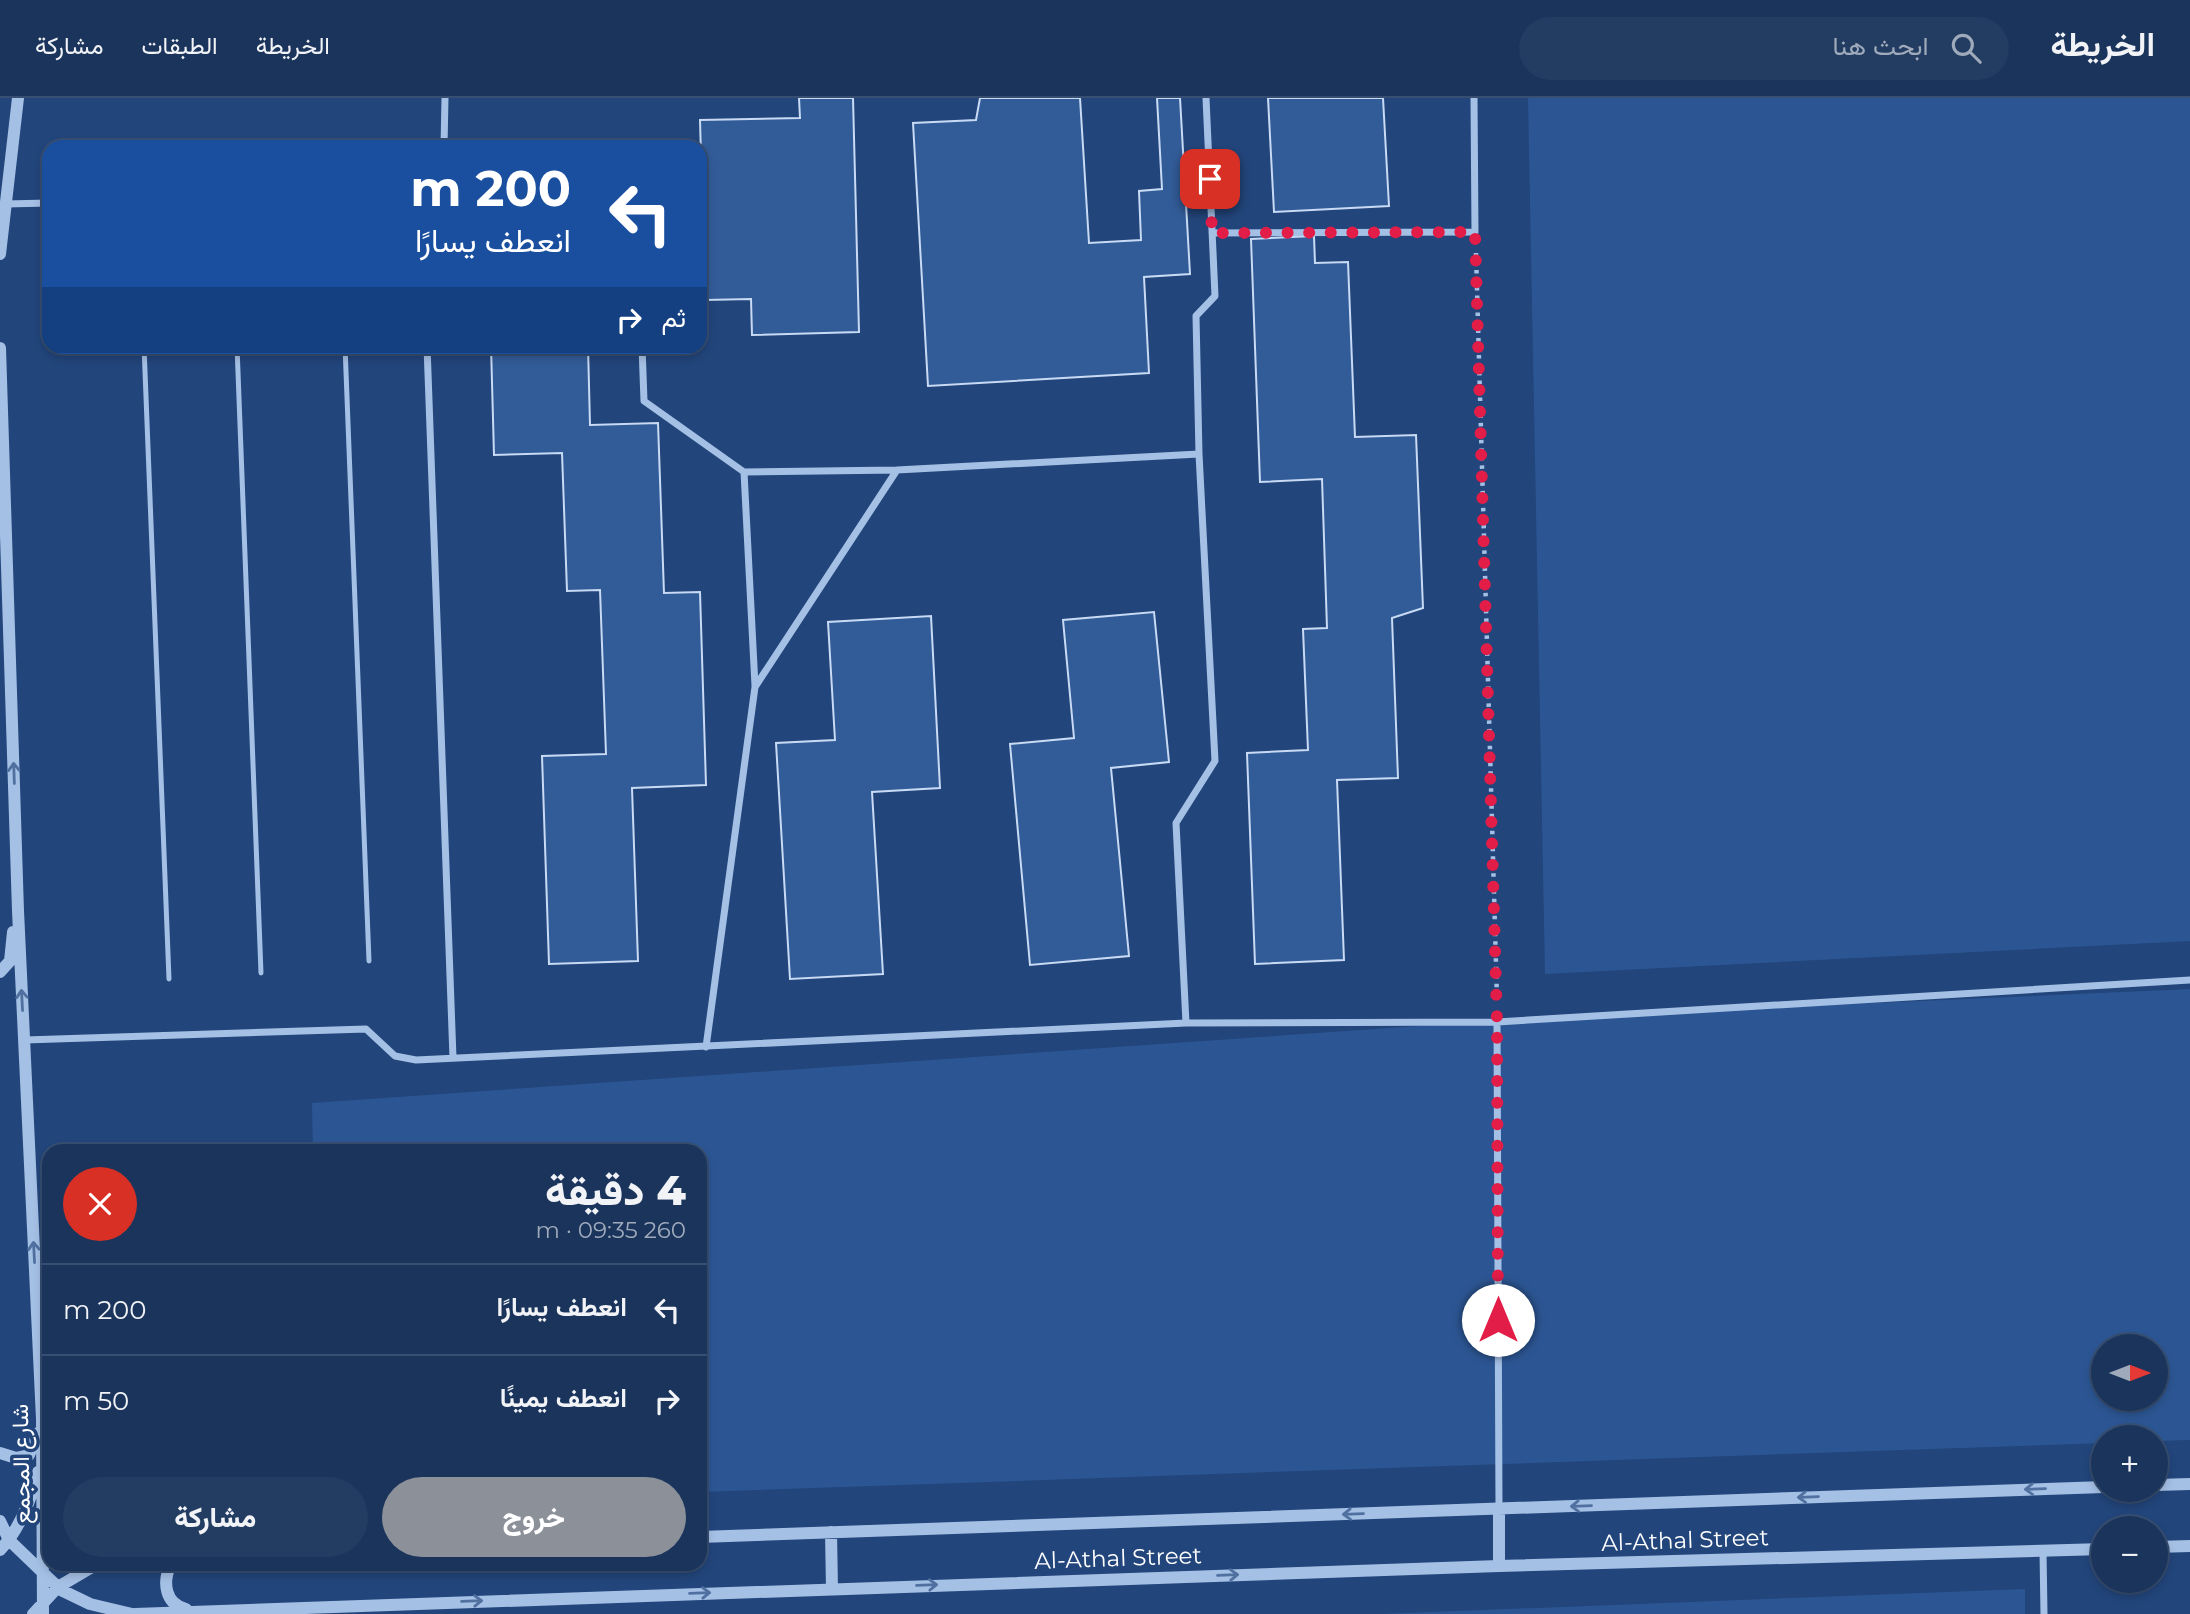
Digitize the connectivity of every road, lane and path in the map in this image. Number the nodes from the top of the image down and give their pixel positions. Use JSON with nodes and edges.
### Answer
{"nodes":[{"id":1,"x":19,"y":98,"type":"edge"},
{"id":2,"x":445,"y":98,"type":"edge"},
{"id":3,"x":1206,"y":98,"type":"edge"},
{"id":4,"x":1475,"y":98,"type":"edge"},
{"id":5,"x":444,"y":140,"type":"edge"},
{"id":6,"x":42,"y":203,"type":"edge"},
{"id":7,"x":5,"y":204,"type":"junction"},
{"id":8,"x":1475,"y":232,"type":"junction"},
{"id":9,"x":1212,"y":233,"type":"junction"},
{"id":10,"x":0,"y":251,"type":"edge"},
{"id":11,"x":0,"y":351,"type":"edge"},
{"id":12,"x":144,"y":354,"type":"edge"},
{"id":13,"x":237,"y":354,"type":"edge"},
{"id":14,"x":345,"y":354,"type":"edge"},
{"id":15,"x":427,"y":354,"type":"edge"},
{"id":16,"x":642,"y":354,"type":"edge"},
{"id":17,"x":1199,"y":454,"type":"junction"},
{"id":18,"x":897,"y":470,"type":"junction"},
{"id":19,"x":744,"y":472,"type":"junction"},
{"id":20,"x":755,"y":687,"type":"junction"},
{"id":21,"x":19,"y":911,"type":"junction"},
{"id":22,"x":369,"y":961,"type":"dead end"},
{"id":23,"x":0,"y":972,"type":"edge"},
{"id":24,"x":261,"y":973,"type":"dead end"},
{"id":25,"x":169,"y":979,"type":"dead end"},
{"id":26,"x":2190,"y":980,"type":"edge"},
{"id":27,"x":1497,"y":1022,"type":"junction"},
{"id":28,"x":1186,"y":1023,"type":"junction"},
{"id":29,"x":24,"y":1040,"type":"junction"},
{"id":30,"x":706,"y":1047,"type":"junction"},
{"id":31,"x":453,"y":1058,"type":"junction"},
{"id":32,"x":42,"y":1419,"type":"junction"},
{"id":33,"x":0,"y":1453,"type":"edge"},
{"id":34,"x":42,"y":1455,"type":"joint"},
{"id":35,"x":2190,"y":1483,"type":"edge"},
{"id":36,"x":2168,"y":1484,"type":"edge"},
{"id":37,"x":2091,"y":1487,"type":"edge"},
{"id":38,"x":1499,"y":1508,"type":"junction"},
{"id":39,"x":0,"y":1521,"type":"edge"},
{"id":40,"x":831,"y":1532,"type":"junction"},
{"id":41,"x":707,"y":1537,"type":"edge"},
{"id":42,"x":2190,"y":1546,"type":"edge"},
{"id":43,"x":2168,"y":1547,"type":"edge"},
{"id":44,"x":3,"y":1548,"type":"edge"},
{"id":45,"x":2091,"y":1549,"type":"edge"},
{"id":46,"x":2043,"y":1551,"type":"junction"},
{"id":47,"x":42,"y":1553,"type":"edge"},
{"id":48,"x":23,"y":1554,"type":"junction"},
{"id":49,"x":1499,"y":1566,"type":"junction"},
{"id":50,"x":85,"y":1571,"type":"edge"},
{"id":51,"x":168,"y":1571,"type":"edge"},
{"id":52,"x":43,"y":1572,"type":"junction"},
{"id":53,"x":58,"y":1587,"type":"junction"},
{"id":54,"x":832,"y":1589,"type":"junction"},
{"id":55,"x":43,"y":1609,"type":"edge"},
{"id":56,"x":196,"y":1612,"type":"edge"},
{"id":57,"x":33,"y":1614,"type":"edge"},
{"id":58,"x":134,"y":1614,"type":"edge"},
{"id":59,"x":2044,"y":1614,"type":"edge"}],
"edges":[{"from":1,"to":7,"type":"street"},
{"from":2,"to":5,"type":"street"},
{"from":3,"to":9,"type":"street"},
{"from":4,"to":8,"type":"street"},
{"from":6,"to":7,"type":"street"},
{"from":7,"to":10,"type":"street"},
{"from":8,"to":9,"type":"street"},
{"from":8,"to":27,"type":"path"},
{"from":9,"to":17,"type":"street"},
{"from":21,"to":11,"type":"street","name":"شارع المجمع","one_way":true},
{"from":12,"to":25,"type":"lane"},
{"from":13,"to":24,"type":"lane"},
{"from":14,"to":22,"type":"lane"},
{"from":15,"to":31,"type":"street"},
{"from":16,"to":19,"type":"street"},
{"from":17,"to":18,"type":"street"},
{"from":17,"to":28,"type":"street"},
{"from":18,"to":19,"type":"street"},
{"from":18,"to":20,"type":"street"},
{"from":19,"to":20,"type":"street"},
{"from":20,"to":30,"type":"street"},
{"from":21,"to":23,"type":"street"},
{"from":29,"to":21,"type":"street","name":"شارع المجمع","one_way":true},
{"from":26,"to":27,"type":"street"},
{"from":27,"to":28,"type":"street"},
{"from":27,"to":38,"type":"street"},
{"from":28,"to":30,"type":"street"},
{"from":29,"to":31,"type":"street"},
{"from":32,"to":29,"type":"street","name":"شارع المجمع","one_way":true},
{"from":30,"to":31,"type":"street"},
{"from":32,"to":33,"type":"street"},
{"from":32,"to":34,"type":"street","name":"شارع المجمع"},
{"from":34,"to":44,"type":"street"},
{"from":35,"to":36,"type":"street"},
{"from":37,"to":38,"type":"street","name":"Al-Athal Street","one_way":true},
{"from":38,"to":40,"type":"street","name":"Al-Athal Street","one_way":true},
{"from":38,"to":49,"type":"street"},
{"from":39,"to":44,"type":"street"},
{"from":40,"to":41,"type":"street","name":"Al-Athal Street"},
{"from":40,"to":54,"type":"street"},
{"from":42,"to":43,"type":"street"},
{"from":44,"to":48,"type":"street"},
{"from":45,"to":46,"type":"street","name":"Al-Athal Street"},
{"from":46,"to":49,"type":"street","name":"Al-Athal Street"},
{"from":46,"to":59,"type":"street"},
{"from":47,"to":48,"type":"street"},
{"from":48,"to":52,"type":"street","name":"Al-Athal Street"},
{"from":54,"to":49,"type":"street","name":"Al-Athal Street","one_way":true},
{"from":50,"to":53,"type":"street"},
{"from":51,"to":56,"type":"street"},
{"from":52,"to":53,"type":"street","name":"Al-Athal Street"},
{"from":52,"to":55,"type":"street","name":"شارع المجمع"},
{"from":53,"to":55,"type":"street"},
{"from":53,"to":58,"type":"street","name":"Al-Athal Street"},
{"from":56,"to":54,"type":"street","name":"Al-Athal Street","one_way":true},
{"from":55,"to":57,"type":"street"},
{"from":56,"to":58,"type":"street","name":"Al-Athal Street"}]}
